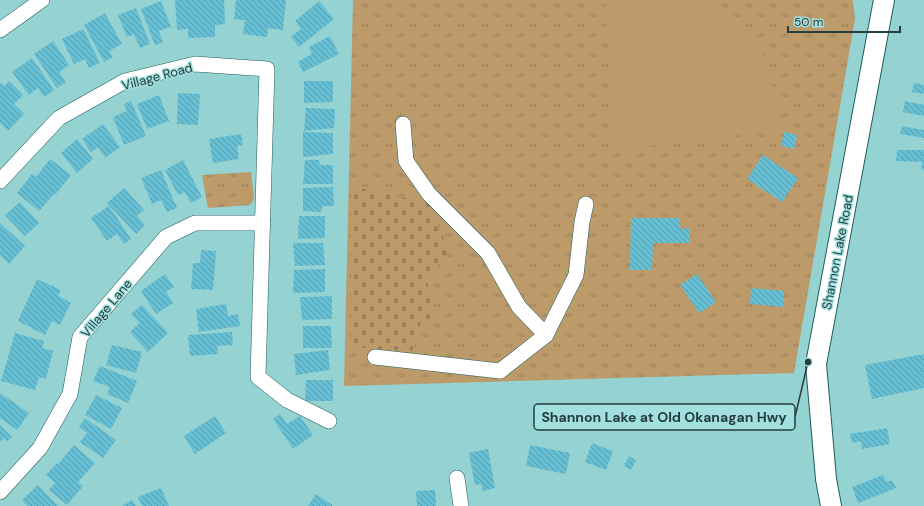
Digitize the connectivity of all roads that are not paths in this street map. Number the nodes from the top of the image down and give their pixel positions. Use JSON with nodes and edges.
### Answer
{"nodes":[{"id":1,"x":42,"y":0,"type":"edge"},
{"id":2,"x":884,"y":0,"type":"edge"},
{"id":3,"x":0,"y":30,"type":"edge"},
{"id":4,"x":403,"y":124,"type":"dead end"},
{"id":5,"x":0,"y":181,"type":"edge"},
{"id":6,"x":586,"y":204,"type":"dead end"},
{"id":7,"x":263,"y":223,"type":"junction"},
{"id":8,"x":546,"y":335,"type":"junction"},
{"id":9,"x":375,"y":357,"type":"dead end"},
{"id":10,"x":329,"y":421,"type":"dead end"},
{"id":11,"x":457,"y":478,"type":"dead end"},
{"id":12,"x":0,"y":492,"type":"edge"},
{"id":13,"x":461,"y":506,"type":"edge"},
{"id":14,"x":831,"y":506,"type":"edge"}],
"edges":[{"from":1,"to":3,"type":"street"},
{"from":2,"to":14,"type":"main road","name":"Shannon Lake Road"},
{"from":4,"to":8,"type":"street"},
{"from":5,"to":7,"type":"street","name":"Village Road"},
{"from":6,"to":8,"type":"street"},
{"from":7,"to":10,"type":"street"},
{"from":7,"to":12,"type":"street","name":"Village Lane"},
{"from":8,"to":9,"type":"street"},
{"from":11,"to":13,"type":"street"}]}
